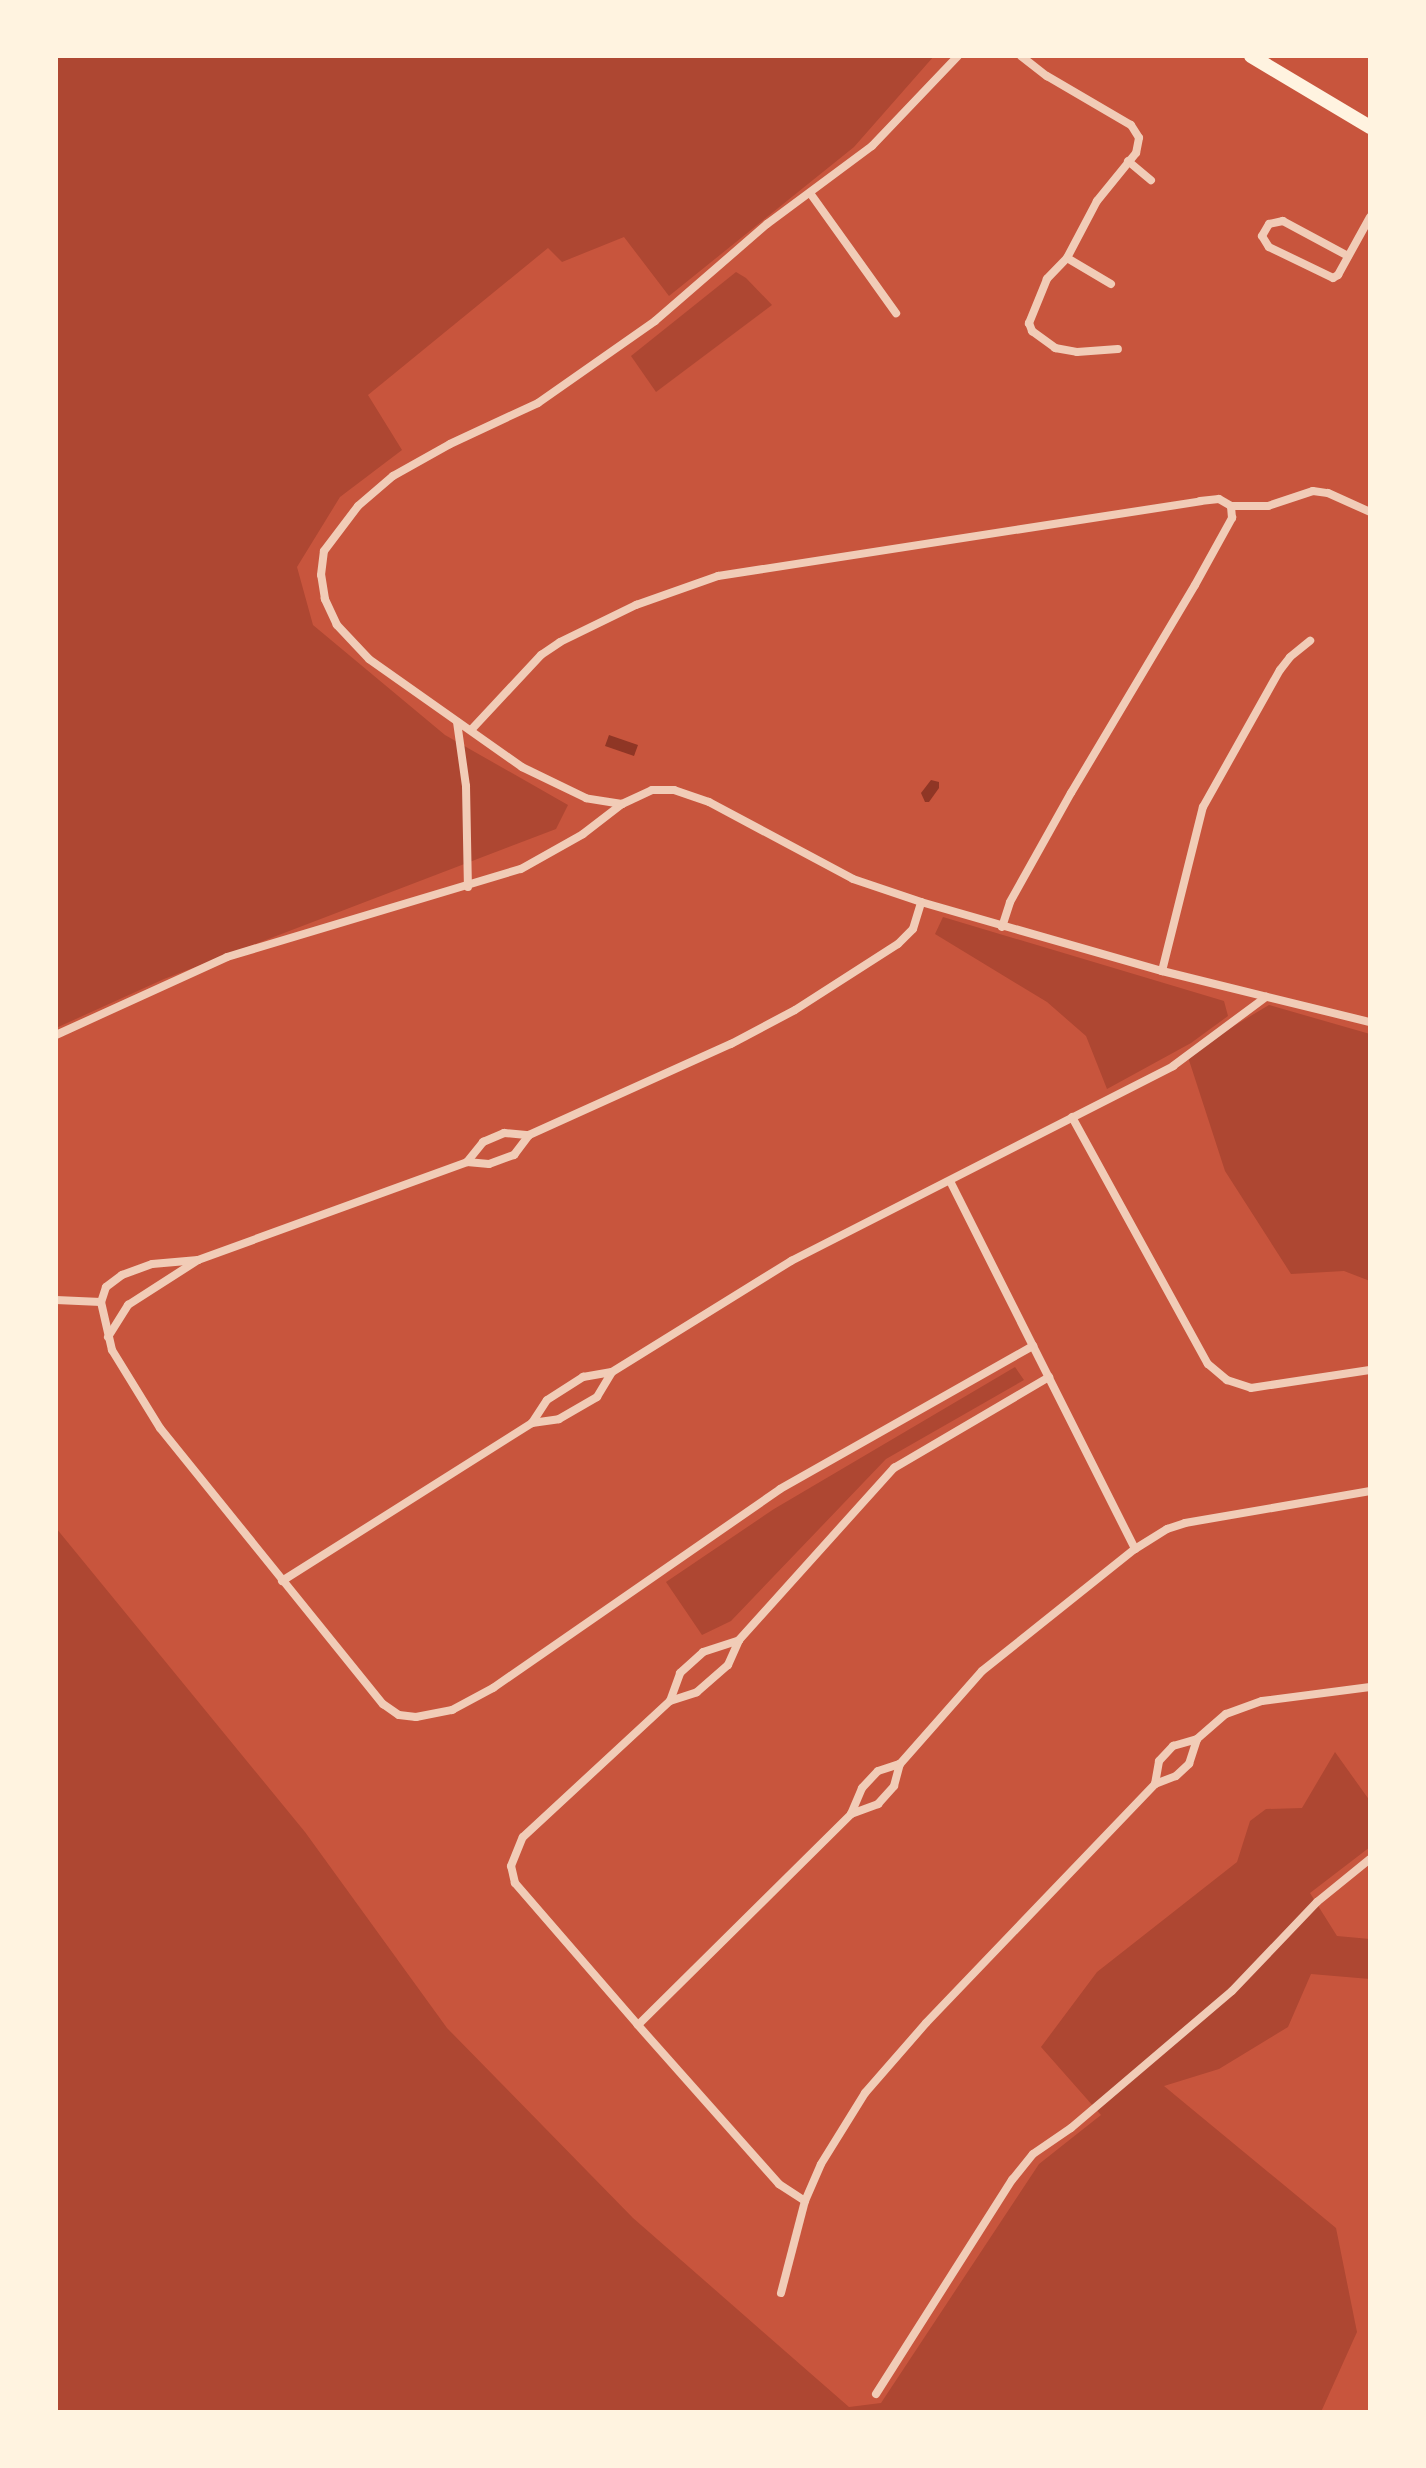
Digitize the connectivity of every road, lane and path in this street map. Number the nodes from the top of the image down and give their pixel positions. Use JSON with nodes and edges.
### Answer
{"nodes":[{"id":1,"x":958,"y":56,"type":"edge"},
{"id":2,"x":1021,"y":56,"type":"edge"},
{"id":3,"x":1251,"y":56,"type":"edge"},
{"id":4,"x":1370,"y":127,"type":"edge"},
{"id":5,"x":1128,"y":161,"type":"junction"},
{"id":6,"x":1151,"y":180,"type":"dead end"},
{"id":7,"x":810,"y":193,"type":"junction"},
{"id":8,"x":1370,"y":217,"type":"edge"},
{"id":9,"x":1348,"y":256,"type":"junction"},
{"id":10,"x":1067,"y":258,"type":"junction"},
{"id":11,"x":1111,"y":284,"type":"dead end"},
{"id":12,"x":896,"y":313,"type":"dead end"},
{"id":13,"x":1118,"y":349,"type":"dead end"},
{"id":14,"x":1231,"y":506,"type":"junction"},
{"id":15,"x":1370,"y":512,"type":"edge"},
{"id":16,"x":1310,"y":641,"type":"dead end"},
{"id":17,"x":456,"y":721,"type":"junction"},
{"id":18,"x":471,"y":730,"type":"junction"},
{"id":19,"x":622,"y":804,"type":"junction"},
{"id":20,"x":468,"y":887,"type":"junction"},
{"id":21,"x":921,"y":902,"type":"junction"},
{"id":22,"x":1002,"y":927,"type":"junction"},
{"id":23,"x":1162,"y":971,"type":"junction"},
{"id":24,"x":1266,"y":997,"type":"junction"},
{"id":25,"x":1370,"y":1022,"type":"edge"},
{"id":26,"x":56,"y":1035,"type":"edge"},
{"id":27,"x":1072,"y":1117,"type":"junction"},
{"id":28,"x":529,"y":1135,"type":"junction"},
{"id":29,"x":467,"y":1162,"type":"junction"},
{"id":30,"x":950,"y":1181,"type":"junction"},
{"id":31,"x":198,"y":1260,"type":"junction"},
{"id":32,"x":56,"y":1300,"type":"edge"},
{"id":33,"x":101,"y":1302,"type":"junction"},
{"id":34,"x":108,"y":1337,"type":"junction"},
{"id":35,"x":1033,"y":1346,"type":"junction"},
{"id":36,"x":1370,"y":1370,"type":"edge"},
{"id":37,"x":612,"y":1372,"type":"junction"},
{"id":38,"x":1049,"y":1377,"type":"junction"},
{"id":39,"x":532,"y":1423,"type":"junction"},
{"id":40,"x":1370,"y":1491,"type":"edge"},
{"id":41,"x":1135,"y":1549,"type":"junction"},
{"id":42,"x":282,"y":1581,"type":"junction"},
{"id":43,"x":739,"y":1640,"type":"junction"},
{"id":44,"x":1370,"y":1687,"type":"edge"},
{"id":45,"x":670,"y":1701,"type":"junction"},
{"id":46,"x":1197,"y":1739,"type":"junction"},
{"id":47,"x":900,"y":1764,"type":"junction"},
{"id":48,"x":1155,"y":1784,"type":"junction"},
{"id":49,"x":851,"y":1814,"type":"junction"},
{"id":50,"x":1370,"y":1859,"type":"edge"},
{"id":51,"x":638,"y":2025,"type":"junction"},
{"id":52,"x":805,"y":2201,"type":"junction"},
{"id":53,"x":781,"y":2293,"type":"dead end"},
{"id":54,"x":876,"y":2394,"type":"dead end"}],
"edges":[{"from":1,"to":7,"type":"street"},
{"from":2,"to":5,"type":"street"},
{"from":3,"to":4,"type":"highway"},
{"from":5,"to":6,"type":"street"},
{"from":5,"to":10,"type":"street"},
{"from":7,"to":12,"type":"street"},
{"from":7,"to":17,"type":"street"},
{"from":8,"to":9,"type":"street"},
{"from":9,"to":9,"type":"street"},
{"from":10,"to":11,"type":"street"},
{"from":10,"to":13,"type":"street"},
{"from":14,"to":15,"type":"street"},
{"from":14,"to":18,"type":"street"},
{"from":14,"to":22,"type":"street"},
{"from":16,"to":23,"type":"street"},
{"from":17,"to":18,"type":"street"},
{"from":17,"to":20,"type":"street"},
{"from":18,"to":19,"type":"street"},
{"from":19,"to":20,"type":"street"},
{"from":19,"to":21,"type":"street"},
{"from":20,"to":26,"type":"street"},
{"from":21,"to":22,"type":"street"},
{"from":21,"to":28,"type":"street"},
{"from":22,"to":23,"type":"street"},
{"from":23,"to":24,"type":"street"},
{"from":24,"to":25,"type":"street"},
{"from":24,"to":27,"type":"street"},
{"from":27,"to":30,"type":"street"},
{"from":27,"to":36,"type":"street"},
{"from":28,"to":29,"type":"street"},
{"from":28,"to":29,"type":"street"},
{"from":29,"to":31,"type":"street"},
{"from":30,"to":35,"type":"street"},
{"from":30,"to":37,"type":"street"},
{"from":31,"to":33,"type":"street"},
{"from":31,"to":34,"type":"street"},
{"from":32,"to":33,"type":"street"},
{"from":33,"to":34,"type":"street"},
{"from":34,"to":42,"type":"street"},
{"from":35,"to":38,"type":"street"},
{"from":35,"to":42,"type":"street"},
{"from":37,"to":39,"type":"street"},
{"from":37,"to":39,"type":"street"},
{"from":38,"to":41,"type":"street"},
{"from":38,"to":43,"type":"street"},
{"from":39,"to":42,"type":"street"},
{"from":40,"to":41,"type":"street"},
{"from":41,"to":47,"type":"street"},
{"from":43,"to":45,"type":"street"},
{"from":43,"to":45,"type":"street"},
{"from":44,"to":46,"type":"street"},
{"from":45,"to":51,"type":"street"},
{"from":46,"to":48,"type":"street"},
{"from":46,"to":48,"type":"street"},
{"from":47,"to":49,"type":"street"},
{"from":47,"to":49,"type":"street"},
{"from":48,"to":52,"type":"street"},
{"from":49,"to":51,"type":"street"},
{"from":50,"to":54,"type":"street"},
{"from":51,"to":52,"type":"street"},
{"from":52,"to":53,"type":"street"}]}
